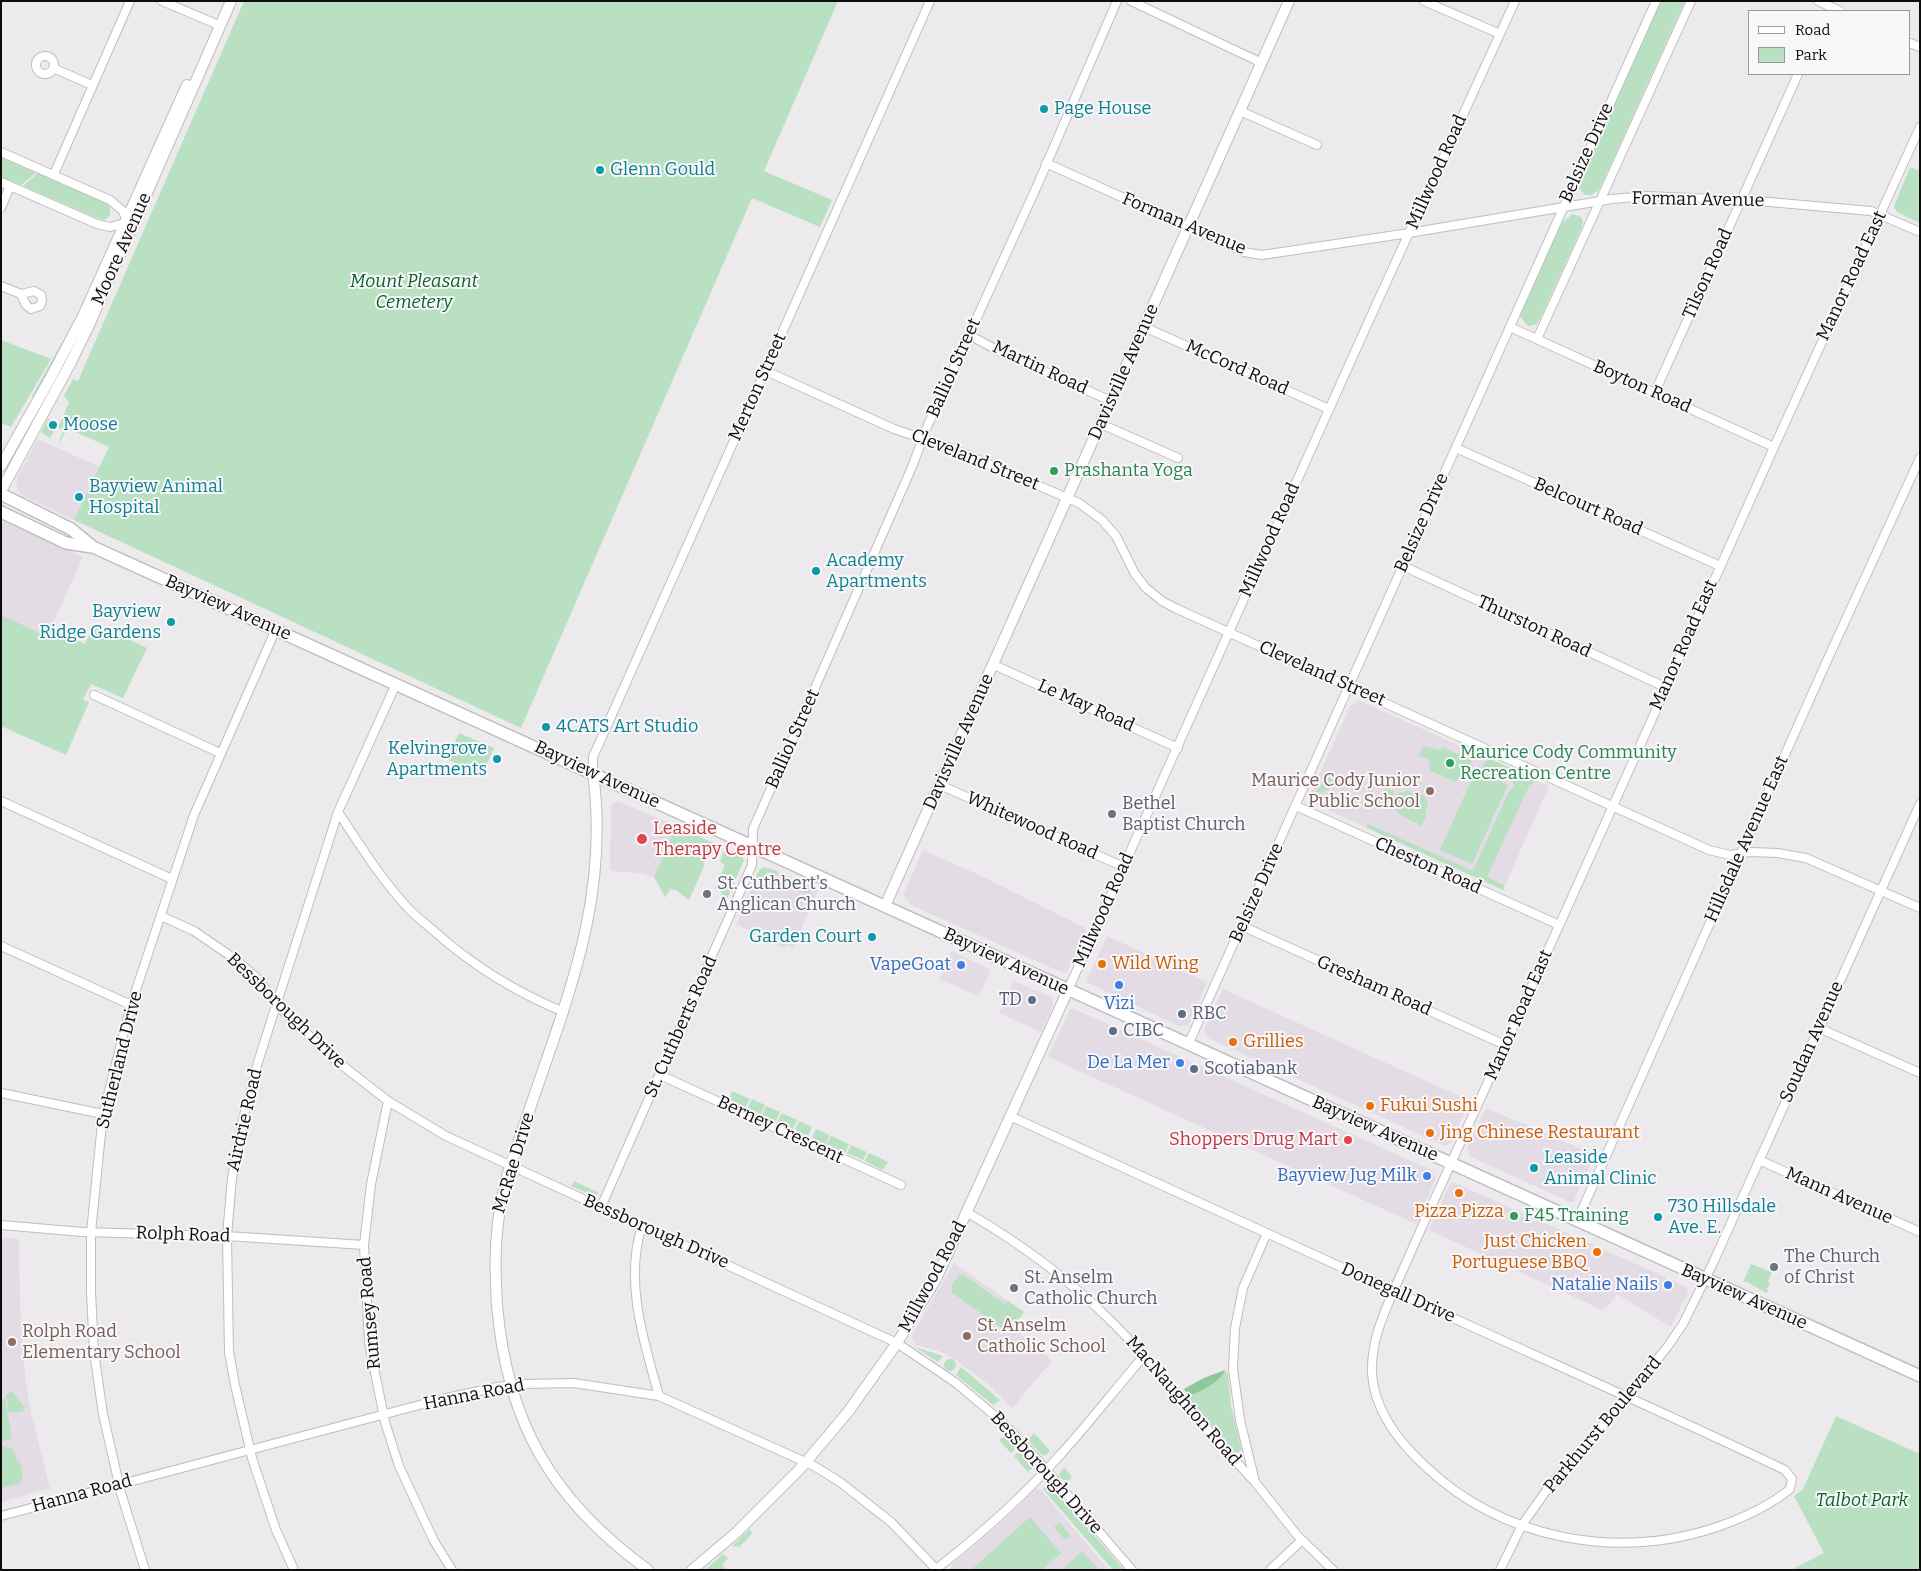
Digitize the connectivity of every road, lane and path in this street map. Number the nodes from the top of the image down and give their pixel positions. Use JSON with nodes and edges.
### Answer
{"nodes":[{"id":1,"x":130,"y":1,"type":"edge"},
{"id":2,"x":162,"y":1,"type":"edge"},
{"id":3,"x":224,"y":1,"type":"edge"},
{"id":4,"x":231,"y":1,"type":"edge"},
{"id":5,"x":930,"y":1,"type":"edge"},
{"id":6,"x":1117,"y":1,"type":"edge"},
{"id":7,"x":1131,"y":1,"type":"edge"},
{"id":8,"x":1289,"y":1,"type":"edge"},
{"id":9,"x":1424,"y":1,"type":"edge"},
{"id":10,"x":1515,"y":1,"type":"edge"},
{"id":11,"x":1656,"y":1,"type":"edge"},
{"id":12,"x":1691,"y":1,"type":"edge"},
{"id":13,"x":1818,"y":1,"type":"edge"},
{"id":14,"x":1827,"y":8,"type":"edge"},
{"id":15,"x":218,"y":24,"type":"junction"},
{"id":16,"x":1500,"y":34,"type":"junction"},
{"id":17,"x":1262,"y":62,"type":"junction"},
{"id":18,"x":53,"y":68,"type":"dead end"},
{"id":19,"x":1798,"y":75,"type":"edge"},
{"id":20,"x":92,"y":85,"type":"junction"},
{"id":21,"x":1240,"y":111,"type":"junction"},
{"id":22,"x":1920,"y":127,"type":"edge"},
{"id":23,"x":1317,"y":145,"type":"dead end"},
{"id":24,"x":1,"y":152,"type":"edge"},
{"id":25,"x":1046,"y":163,"type":"junction"},
{"id":26,"x":54,"y":174,"type":"junction"},
{"id":27,"x":1,"y":182,"type":"edge"},
{"id":28,"x":10,"y":186,"type":"junction"},
{"id":29,"x":1741,"y":200,"type":"junction"},
{"id":30,"x":1599,"y":202,"type":"junction"},
{"id":31,"x":1,"y":208,"type":"edge"},
{"id":32,"x":1562,"y":209,"type":"junction"},
{"id":33,"x":1880,"y":214,"type":"junction"},
{"id":34,"x":130,"y":222,"type":"junction"},
{"id":35,"x":1189,"y":227,"type":"junction"},
{"id":36,"x":1920,"y":232,"type":"edge"},
{"id":37,"x":1409,"y":233,"type":"junction"},
{"id":38,"x":1,"y":286,"type":"edge"},
{"id":39,"x":21,"y":294,"type":"dead end"},
{"id":40,"x":1144,"y":327,"type":"junction"},
{"id":41,"x":1510,"y":327,"type":"junction"},
{"id":42,"x":969,"y":335,"type":"junction"},
{"id":43,"x":1537,"y":340,"type":"junction"},
{"id":44,"x":766,"y":371,"type":"junction"},
{"id":45,"x":1655,"y":392,"type":"junction"},
{"id":46,"x":1111,"y":402,"type":"junction"},
{"id":47,"x":1329,"y":409,"type":"junction"},
{"id":48,"x":1101,"y":424,"type":"junction"},
{"id":49,"x":30,"y":425,"type":"junction"},
{"id":50,"x":922,"y":438,"type":"junction"},
{"id":51,"x":1774,"y":447,"type":"junction"},
{"id":52,"x":1456,"y":448,"type":"junction"},
{"id":53,"x":1178,"y":458,"type":"dead end"},
{"id":54,"x":1920,"y":458,"type":"edge"},
{"id":55,"x":1,"y":466,"type":"edge"},
{"id":56,"x":1,"y":492,"type":"edge"},
{"id":57,"x":1067,"y":497,"type":"junction"},
{"id":58,"x":1,"y":512,"type":"edge"},
{"id":59,"x":93,"y":547,"type":"junction"},
{"id":60,"x":1403,"y":566,"type":"junction"},
{"id":61,"x":1720,"y":566,"type":"junction"},
{"id":62,"x":276,"y":629,"type":"junction"},
{"id":63,"x":1229,"y":632,"type":"junction"},
{"id":64,"x":994,"y":665,"type":"junction"},
{"id":65,"x":396,"y":684,"type":"junction"},
{"id":66,"x":1349,"y":686,"type":"junction"},
{"id":67,"x":1665,"y":687,"type":"junction"},
{"id":68,"x":94,"y":695,"type":"dead end"},
{"id":69,"x":1178,"y":748,"type":"junction"},
{"id":70,"x":220,"y":753,"type":"junction"},
{"id":71,"x":593,"y":773,"type":"junction"},
{"id":72,"x":940,"y":785,"type":"junction"},
{"id":73,"x":1,"y":802,"type":"edge"},
{"id":74,"x":1920,"y":804,"type":"edge"},
{"id":75,"x":1296,"y":806,"type":"junction"},
{"id":76,"x":1613,"y":806,"type":"junction"},
{"id":77,"x":338,"y":812,"type":"junction"},
{"id":78,"x":752,"y":846,"type":"junction"},
{"id":79,"x":1740,"y":854,"type":"junction"},
{"id":80,"x":1124,"y":866,"type":"junction"},
{"id":81,"x":172,"y":879,"type":"junction"},
{"id":82,"x":1881,"y":891,"type":"junction"},
{"id":83,"x":885,"y":906,"type":"junction"},
{"id":84,"x":1920,"y":908,"type":"edge"},
{"id":85,"x":161,"y":916,"type":"junction"},
{"id":86,"x":1559,"y":925,"type":"junction"},
{"id":87,"x":1242,"y":926,"type":"junction"},
{"id":88,"x":1,"y":946,"type":"edge"},
{"id":89,"x":1068,"y":990,"type":"junction"},
{"id":90,"x":277,"y":1002,"type":"junction"},
{"id":91,"x":132,"y":1005,"type":"junction"},
{"id":92,"x":564,"y":1012,"type":"junction"},
{"id":93,"x":1819,"y":1028,"type":"junction"},
{"id":94,"x":1188,"y":1045,"type":"junction"},
{"id":95,"x":1505,"y":1045,"type":"junction"},
{"id":96,"x":1920,"y":1073,"type":"edge"},
{"id":97,"x":660,"y":1075,"type":"junction"},
{"id":98,"x":1,"y":1093,"type":"edge"},
{"id":99,"x":388,"y":1101,"type":"junction"},
{"id":100,"x":103,"y":1114,"type":"junction"},
{"id":101,"x":1012,"y":1117,"type":"junction"},
{"id":102,"x":1759,"y":1160,"type":"junction"},
{"id":103,"x":1451,"y":1164,"type":"junction"},
{"id":104,"x":510,"y":1166,"type":"junction"},
{"id":105,"x":901,"y":1185,"type":"dead end"},
{"id":106,"x":601,"y":1206,"type":"junction"},
{"id":107,"x":968,"y":1213,"type":"junction"},
{"id":108,"x":1576,"y":1221,"type":"junction"},
{"id":109,"x":1,"y":1225,"type":"edge"},
{"id":110,"x":642,"y":1226,"type":"junction"},
{"id":111,"x":91,"y":1232,"type":"junction"},
{"id":112,"x":1920,"y":1232,"type":"edge"},
{"id":113,"x":1267,"y":1234,"type":"junction"},
{"id":114,"x":227,"y":1236,"type":"junction"},
{"id":115,"x":364,"y":1245,"type":"junction"},
{"id":116,"x":1705,"y":1280,"type":"junction"},
{"id":117,"x":1394,"y":1291,"type":"junction"},
{"id":118,"x":897,"y":1343,"type":"junction"},
{"id":119,"x":1144,"y":1356,"type":"junction"},
{"id":120,"x":1920,"y":1376,"type":"edge"},
{"id":121,"x":510,"y":1386,"type":"junction"},
{"id":122,"x":659,"y":1396,"type":"junction"},
{"id":123,"x":1627,"y":1397,"type":"junction"},
{"id":124,"x":383,"y":1415,"type":"junction"},
{"id":125,"x":250,"y":1450,"type":"junction"},
{"id":126,"x":805,"y":1462,"type":"junction"},
{"id":127,"x":1046,"y":1470,"type":"junction"},
{"id":128,"x":1785,"y":1470,"type":"joint"},
{"id":129,"x":1255,"y":1482,"type":"junction"},
{"id":130,"x":119,"y":1484,"type":"junction"},
{"id":131,"x":1,"y":1516,"type":"edge"},
{"id":132,"x":1522,"y":1525,"type":"junction"},
{"id":133,"x":1302,"y":1540,"type":"junction"},
{"id":134,"x":936,"y":1569,"type":"edge"},
{"id":135,"x":145,"y":1570,"type":"edge"},
{"id":136,"x":294,"y":1570,"type":"edge"},
{"id":137,"x":452,"y":1570,"type":"edge"},
{"id":138,"x":648,"y":1570,"type":"edge"},
{"id":139,"x":692,"y":1570,"type":"edge"},
{"id":140,"x":1132,"y":1570,"type":"edge"},
{"id":141,"x":1270,"y":1570,"type":"edge"},
{"id":142,"x":1333,"y":1570,"type":"edge"},
{"id":143,"x":1500,"y":1570,"type":"edge"}],
"edges":[{"from":1,"to":20,"type":"street"},
{"from":2,"to":15,"type":"street"},
{"from":3,"to":15,"type":"street","name":"Moore Avenue"},
{"from":4,"to":15,"type":"street","name":"Moore Avenue"},
{"from":5,"to":44,"type":"street","name":"Merton Street"},
{"from":6,"to":25,"type":"street","name":"Balliol Street"},
{"from":7,"to":17,"type":"street"},
{"from":8,"to":17,"type":"street","name":"Davisville Avenue"},
{"from":9,"to":16,"type":"street"},
{"from":10,"to":16,"type":"street","name":"Millwood Road"},
{"from":11,"to":32,"type":"street","name":"Belsize Drive"},
{"from":12,"to":30,"type":"street","name":"Belsize Drive"},
{"from":13,"to":14,"type":"street"},
{"from":15,"to":34,"type":"street","name":"Moore Avenue"},
{"from":16,"to":37,"type":"street","name":"Millwood Road"},
{"from":17,"to":21,"type":"street","name":"Davisville Avenue"},
{"from":18,"to":20,"type":"street"},
{"from":19,"to":29,"type":"street","name":"Tilson Road"},
{"from":20,"to":26,"type":"street"},
{"from":21,"to":23,"type":"street"},
{"from":21,"to":35,"type":"street","name":"Davisville Avenue"},
{"from":22,"to":33,"type":"street","name":"Manor Road East"},
{"from":24,"to":26,"type":"street"},
{"from":25,"to":35,"type":"street","name":"Forman Avenue"},
{"from":25,"to":42,"type":"street","name":"Balliol Street"},
{"from":26,"to":34,"type":"street"},
{"from":27,"to":28,"type":"street"},
{"from":28,"to":31,"type":"street"},
{"from":28,"to":34,"type":"street"},
{"from":29,"to":30,"type":"street","name":"Forman Avenue"},
{"from":29,"to":33,"type":"street","name":"Forman Avenue"},
{"from":29,"to":45,"type":"street","name":"Tilson Road"},
{"from":30,"to":32,"type":"street","name":"Forman Avenue"},
{"from":30,"to":43,"type":"street","name":"Belsize Drive"},
{"from":32,"to":37,"type":"street","name":"Forman Avenue"},
{"from":32,"to":41,"type":"street","name":"Belsize Drive"},
{"from":33,"to":36,"type":"street","name":"Forman Avenue"},
{"from":33,"to":51,"type":"street","name":"Manor Road East"},
{"from":34,"to":49,"type":"street","name":"Moore Avenue"},
{"from":35,"to":37,"type":"street","name":"Forman Avenue"},
{"from":35,"to":40,"type":"street","name":"Davisville Avenue"},
{"from":37,"to":47,"type":"street","name":"Millwood Road"},
{"from":38,"to":39,"type":"street"},
{"from":40,"to":46,"type":"street","name":"Davisville Avenue"},
{"from":40,"to":47,"type":"street","name":"McCord Road"},
{"from":41,"to":43,"type":"street","name":"Boyton Road"},
{"from":41,"to":52,"type":"street","name":"Belsize Drive"},
{"from":42,"to":46,"type":"street","name":"Martin Road"},
{"from":42,"to":50,"type":"street","name":"Balliol Street"},
{"from":43,"to":45,"type":"street","name":"Boyton Road"},
{"from":44,"to":50,"type":"street","name":"Cleveland Street"},
{"from":44,"to":71,"type":"street","name":"Merton Street"},
{"from":45,"to":51,"type":"street","name":"Boyton Road"},
{"from":46,"to":48,"type":"street","name":"Davisville Avenue"},
{"from":47,"to":63,"type":"street","name":"Millwood Road"},
{"from":48,"to":53,"type":"street"},
{"from":48,"to":57,"type":"street","name":"Davisville Avenue"},
{"from":49,"to":55,"type":"street","name":"Moore Avenue"},
{"from":49,"to":56,"type":"street","name":"Moore Avenue"},
{"from":50,"to":57,"type":"street","name":"Cleveland Street"},
{"from":50,"to":78,"type":"street","name":"Balliol Street"},
{"from":51,"to":61,"type":"street","name":"Manor Road East"},
{"from":52,"to":60,"type":"street","name":"Belsize Drive"},
{"from":52,"to":61,"type":"street","name":"Belcourt Road"},
{"from":54,"to":79,"type":"street","name":"Hillsdale Avenue East"},
{"from":56,"to":59,"type":"main road","name":"Bayview Avenue"},
{"from":57,"to":63,"type":"street","name":"Cleveland Street"},
{"from":57,"to":64,"type":"street","name":"Davisville Avenue"},
{"from":58,"to":59,"type":"main road","name":"Bayview Avenue"},
{"from":59,"to":62,"type":"main road","name":"Bayview Avenue"},
{"from":60,"to":66,"type":"street","name":"Belsize Drive"},
{"from":60,"to":67,"type":"street","name":"Thurston Road"},
{"from":61,"to":67,"type":"street","name":"Manor Road East"},
{"from":62,"to":65,"type":"main road","name":"Bayview Avenue"},
{"from":62,"to":70,"type":"street","name":"Sutherland Drive"},
{"from":63,"to":66,"type":"street","name":"Cleveland Street"},
{"from":63,"to":69,"type":"street","name":"Millwood Road"},
{"from":64,"to":69,"type":"street","name":"Le May Road"},
{"from":64,"to":72,"type":"street","name":"Davisville Avenue"},
{"from":65,"to":71,"type":"main road","name":"Bayview Avenue"},
{"from":65,"to":77,"type":"street","name":"Airdrie Road"},
{"from":66,"to":75,"type":"street","name":"Belsize Drive"},
{"from":66,"to":76,"type":"street","name":"Cleveland Street"},
{"from":67,"to":76,"type":"street","name":"Manor Road East"},
{"from":68,"to":70,"type":"street"},
{"from":69,"to":80,"type":"street","name":"Millwood Road"},
{"from":70,"to":81,"type":"street","name":"Sutherland Drive"},
{"from":71,"to":78,"type":"main road","name":"Bayview Avenue"},
{"from":71,"to":92,"type":"street","name":"McRae Drive"},
{"from":72,"to":80,"type":"street","name":"Whitewood Road"},
{"from":72,"to":83,"type":"street","name":"Davisville Avenue"},
{"from":73,"to":81,"type":"street"},
{"from":74,"to":82,"type":"street","name":"Soudan Avenue"},
{"from":75,"to":86,"type":"street","name":"Cheston Road"},
{"from":75,"to":87,"type":"street","name":"Belsize Drive"},
{"from":76,"to":79,"type":"street","name":"Cleveland Street"},
{"from":76,"to":86,"type":"street","name":"Manor Road East"},
{"from":77,"to":90,"type":"street","name":"Airdrie Road"},
{"from":77,"to":92,"type":"street"},
{"from":78,"to":83,"type":"main road","name":"Bayview Avenue"},
{"from":78,"to":97,"type":"street","name":"St. Cuthberts Road"},
{"from":79,"to":82,"type":"street","name":"Cleveland Street"},
{"from":79,"to":108,"type":"street","name":"Hillsdale Avenue East"},
{"from":80,"to":89,"type":"street","name":"Millwood Road"},
{"from":81,"to":85,"type":"street","name":"Sutherland Drive"},
{"from":82,"to":84,"type":"street","name":"Cleveland Street"},
{"from":82,"to":93,"type":"street","name":"Soudan Avenue"},
{"from":83,"to":89,"type":"main road","name":"Bayview Avenue"},
{"from":85,"to":90,"type":"street","name":"Bessborough Drive"},
{"from":85,"to":91,"type":"street","name":"Sutherland Drive"},
{"from":86,"to":95,"type":"street","name":"Manor Road East"},
{"from":87,"to":94,"type":"street","name":"Belsize Drive"},
{"from":87,"to":95,"type":"street","name":"Gresham Road"},
{"from":88,"to":91,"type":"street"},
{"from":89,"to":94,"type":"main road","name":"Bayview Avenue"},
{"from":89,"to":101,"type":"street","name":"Millwood Road"},
{"from":90,"to":99,"type":"street","name":"Bessborough Drive"},
{"from":90,"to":114,"type":"street","name":"Airdrie Road"},
{"from":91,"to":100,"type":"street","name":"Sutherland Drive"},
{"from":92,"to":104,"type":"street","name":"McRae Drive"},
{"from":93,"to":96,"type":"street"},
{"from":93,"to":102,"type":"street","name":"Soudan Avenue"},
{"from":94,"to":103,"type":"main road","name":"Bayview Avenue"},
{"from":95,"to":103,"type":"street","name":"Manor Road East"},
{"from":97,"to":105,"type":"street","name":"Berney Crescent"},
{"from":97,"to":106,"type":"street","name":"St. Cuthberts Road"},
{"from":98,"to":100,"type":"street"},
{"from":99,"to":104,"type":"street","name":"Bessborough Drive"},
{"from":99,"to":115,"type":"street","name":"Rumsey Road"},
{"from":100,"to":111,"type":"street","name":"Sutherland Drive"},
{"from":101,"to":107,"type":"street","name":"Millwood Road"},
{"from":101,"to":113,"type":"street","name":"Donegall Drive"},
{"from":102,"to":112,"type":"street","name":"Mann Avenue"},
{"from":102,"to":116,"type":"street","name":"Soudan Avenue"},
{"from":103,"to":108,"type":"main road","name":"Bayview Avenue"},
{"from":103,"to":117,"type":"street","name":"Manor Road East"},
{"from":104,"to":106,"type":"street","name":"Bessborough Drive"},
{"from":104,"to":121,"type":"street","name":"McRae Drive"},
{"from":106,"to":110,"type":"street","name":"Bessborough Drive"},
{"from":107,"to":118,"type":"street","name":"Millwood Road"},
{"from":107,"to":119,"type":"street","name":"MacNaughton Road"},
{"from":108,"to":116,"type":"main road","name":"Bayview Avenue"},
{"from":109,"to":111,"type":"street","name":"Rolph Road"},
{"from":110,"to":118,"type":"street","name":"Bessborough Drive"},
{"from":110,"to":122,"type":"street"},
{"from":111,"to":114,"type":"street","name":"Rolph Road"},
{"from":111,"to":130,"type":"street","name":"Sutherland Drive"},
{"from":113,"to":117,"type":"street","name":"Donegall Drive"},
{"from":113,"to":129,"type":"street"},
{"from":114,"to":115,"type":"street","name":"Rolph Road"},
{"from":114,"to":125,"type":"street","name":"Airdrie Road"},
{"from":115,"to":124,"type":"street","name":"Rumsey Road"},
{"from":116,"to":120,"type":"main road","name":"Bayview Avenue"},
{"from":116,"to":123,"type":"street","name":"Parkhurst Boulevard"},
{"from":117,"to":123,"type":"street","name":"Donegall Drive"},
{"from":117,"to":132,"type":"street","name":"Manor Road East"},
{"from":118,"to":126,"type":"street","name":"Millwood Road"},
{"from":118,"to":127,"type":"street","name":"Bessborough Drive"},
{"from":119,"to":127,"type":"street"},
{"from":119,"to":129,"type":"street","name":"MacNaughton Road"},
{"from":121,"to":122,"type":"street","name":"Hanna Road"},
{"from":121,"to":124,"type":"street","name":"Hanna Road"},
{"from":121,"to":138,"type":"street","name":"McRae Drive"},
{"from":122,"to":126,"type":"street","name":"Hanna Road"},
{"from":123,"to":128,"type":"street","name":"Donegall Drive"},
{"from":123,"to":132,"type":"street","name":"Parkhurst Boulevard"},
{"from":124,"to":125,"type":"street","name":"Hanna Road"},
{"from":124,"to":137,"type":"street","name":"Rumsey Road"},
{"from":125,"to":130,"type":"street","name":"Hanna Road"},
{"from":125,"to":136,"type":"street","name":"Airdrie Road"},
{"from":126,"to":134,"type":"street","name":"Hanna Road"},
{"from":126,"to":139,"type":"street","name":"Millwood Road"},
{"from":127,"to":134,"type":"street"},
{"from":127,"to":140,"type":"street","name":"Bessborough Drive"},
{"from":128,"to":132,"type":"street","name":"Manor Road East"},
{"from":129,"to":133,"type":"street","name":"MacNaughton Road"},
{"from":130,"to":131,"type":"street","name":"Hanna Road"},
{"from":130,"to":135,"type":"street","name":"Sutherland Drive"},
{"from":132,"to":143,"type":"street","name":"Parkhurst Boulevard"},
{"from":133,"to":141,"type":"street"},
{"from":133,"to":142,"type":"street","name":"MacNaughton Road"}]}
